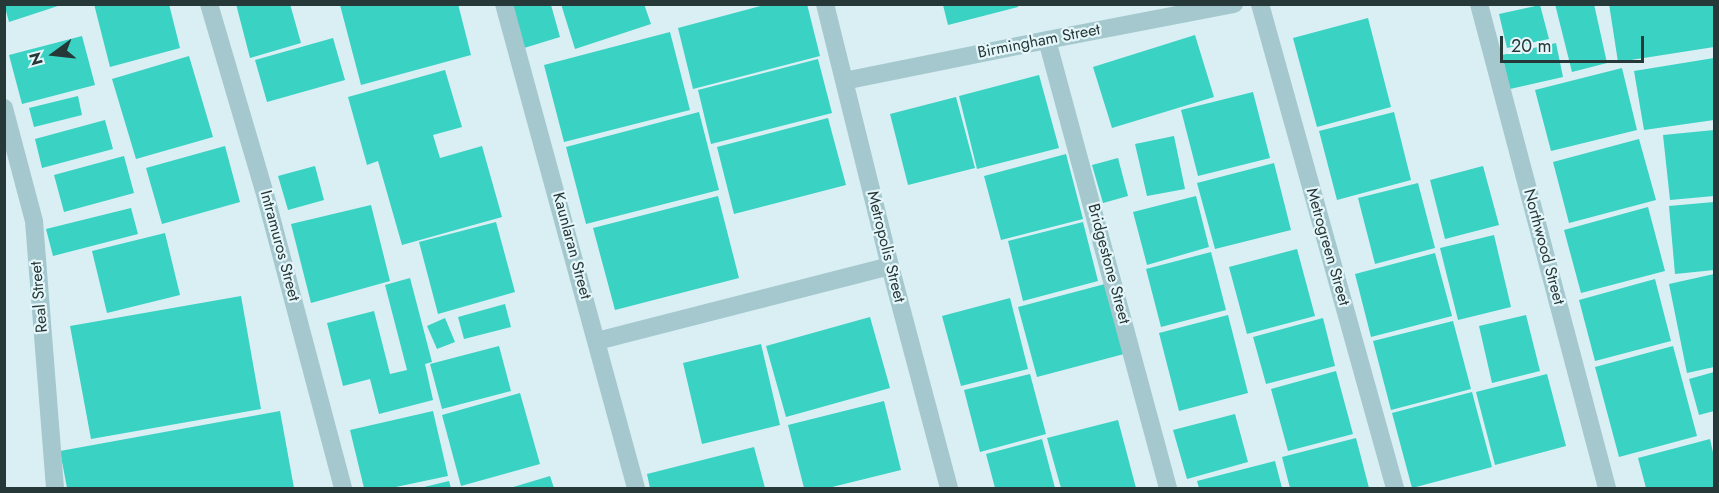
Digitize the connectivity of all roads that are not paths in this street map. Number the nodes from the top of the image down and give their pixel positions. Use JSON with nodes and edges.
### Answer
{"nodes":[{"id":1,"x":208,"y":4,"type":"edge"},
{"id":2,"x":504,"y":4,"type":"edge"},
{"id":3,"x":825,"y":4,"type":"edge"},
{"id":4,"x":1234,"y":4,"type":"edge"},
{"id":5,"x":1260,"y":4,"type":"edge"},
{"id":6,"x":1479,"y":4,"type":"edge"},
{"id":7,"x":1047,"y":40,"type":"junction"},
{"id":8,"x":844,"y":81,"type":"junction"},
{"id":9,"x":4,"y":108,"type":"edge"},
{"id":10,"x":890,"y":266,"type":"junction"},
{"id":11,"x":597,"y":341,"type":"junction"},
{"id":12,"x":55,"y":489,"type":"edge"},
{"id":13,"x":343,"y":489,"type":"edge"},
{"id":14,"x":636,"y":489,"type":"edge"},
{"id":15,"x":949,"y":489,"type":"edge"},
{"id":16,"x":1168,"y":489,"type":"edge"},
{"id":17,"x":1395,"y":489,"type":"edge"},
{"id":18,"x":1607,"y":489,"type":"edge"}],
"edges":[{"from":1,"to":13,"type":"street","name":"Intramuros Street"},
{"from":2,"to":11,"type":"street","name":"Kaunlaran Street"},
{"from":3,"to":8,"type":"street","name":"Metropolis Street"},
{"from":4,"to":7,"type":"street","name":"Birmingham Street"},
{"from":5,"to":17,"type":"street","name":"Metrogreen Street"},
{"from":6,"to":18,"type":"street","name":"Northwood Street"},
{"from":7,"to":8,"type":"street","name":"Birmingham Street"},
{"from":7,"to":16,"type":"street","name":"Bridgestone Street"},
{"from":8,"to":10,"type":"street","name":"Metropolis Street"},
{"from":9,"to":12,"type":"street","name":"Real Street"},
{"from":10,"to":11,"type":"street"},
{"from":10,"to":15,"type":"street","name":"Metropolis Street"},
{"from":11,"to":14,"type":"street","name":"Kaunlaran Street"}]}
